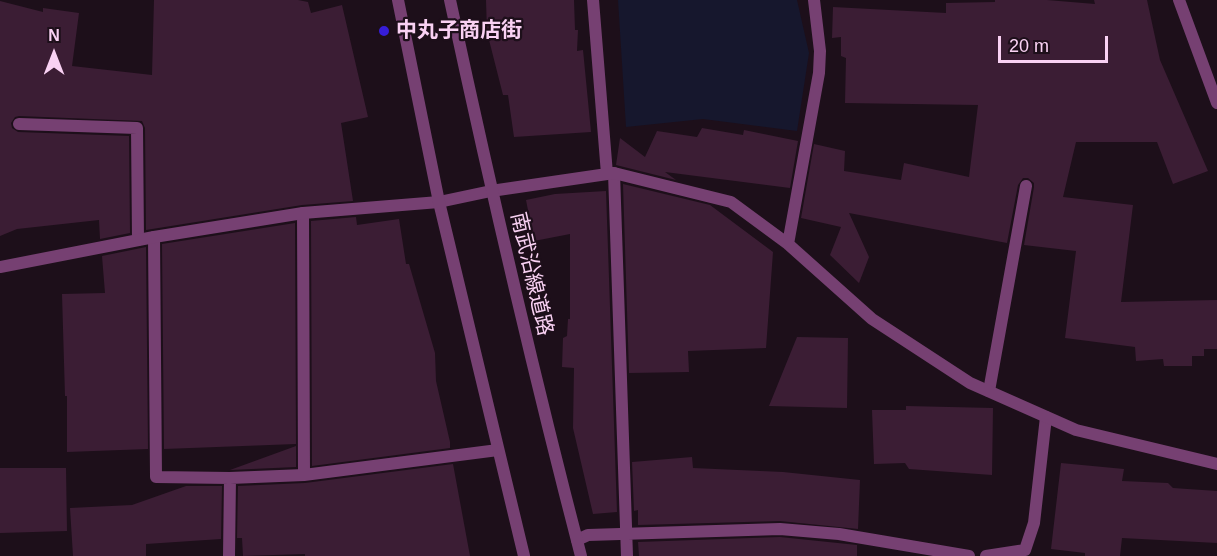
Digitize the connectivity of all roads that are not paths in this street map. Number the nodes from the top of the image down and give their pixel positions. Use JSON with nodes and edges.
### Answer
{"nodes":[{"id":1,"x":398,"y":0,"type":"edge"},
{"id":2,"x":450,"y":0,"type":"edge"},
{"id":3,"x":593,"y":0,"type":"edge"},
{"id":4,"x":814,"y":0,"type":"edge"},
{"id":5,"x":1179,"y":0,"type":"edge"},
{"id":6,"x":1217,"y":103,"type":"edge"},
{"id":7,"x":20,"y":123,"type":"dead end"},
{"id":8,"x":611,"y":173,"type":"junction"},
{"id":9,"x":1026,"y":186,"type":"dead end"},
{"id":10,"x":491,"y":191,"type":"junction"},
{"id":11,"x":439,"y":202,"type":"junction"},
{"id":12,"x":303,"y":213,"type":"junction"},
{"id":13,"x":153,"y":237,"type":"junction"},
{"id":14,"x":138,"y":240,"type":"junction"},
{"id":15,"x":788,"y":244,"type":"junction"},
{"id":16,"x":0,"y":267,"type":"edge"},
{"id":17,"x":989,"y":391,"type":"junction"},
{"id":18,"x":1046,"y":417,"type":"junction"},
{"id":19,"x":498,"y":450,"type":"junction"},
{"id":20,"x":1217,"y":464,"type":"edge"},
{"id":21,"x":304,"y":475,"type":"junction"},
{"id":22,"x":230,"y":478,"type":"junction"},
{"id":23,"x":627,"y":534,"type":"junction"},
{"id":24,"x":577,"y":540,"type":"junction"},
{"id":25,"x":229,"y":556,"type":"edge"},
{"id":26,"x":524,"y":556,"type":"edge"},
{"id":27,"x":581,"y":556,"type":"edge"},
{"id":28,"x":627,"y":556,"type":"edge"},
{"id":29,"x":969,"y":556,"type":"edge"},
{"id":30,"x":986,"y":556,"type":"edge"}],
"edges":[{"from":1,"to":11,"type":"street"},
{"from":2,"to":10,"type":"street","name":"南武沿線道路"},
{"from":3,"to":8,"type":"street"},
{"from":4,"to":15,"type":"street"},
{"from":5,"to":6,"type":"street"},
{"from":7,"to":14,"type":"street"},
{"from":8,"to":10,"type":"street"},
{"from":8,"to":15,"type":"street"},
{"from":8,"to":23,"type":"street"},
{"from":9,"to":17,"type":"street"},
{"from":10,"to":11,"type":"street"},
{"from":10,"to":24,"type":"street","name":"南武沿線道路"},
{"from":11,"to":12,"type":"street"},
{"from":11,"to":19,"type":"street"},
{"from":12,"to":13,"type":"street"},
{"from":12,"to":21,"type":"street"},
{"from":13,"to":14,"type":"street"},
{"from":13,"to":22,"type":"street"},
{"from":14,"to":16,"type":"street"},
{"from":15,"to":17,"type":"street"},
{"from":17,"to":18,"type":"street"},
{"from":18,"to":20,"type":"street"},
{"from":18,"to":30,"type":"street"},
{"from":19,"to":21,"type":"street"},
{"from":19,"to":26,"type":"street"},
{"from":21,"to":22,"type":"street"},
{"from":22,"to":25,"type":"street"},
{"from":23,"to":24,"type":"street"},
{"from":23,"to":28,"type":"street"},
{"from":23,"to":29,"type":"street"},
{"from":24,"to":27,"type":"street","name":"南武沿線道路"}]}
